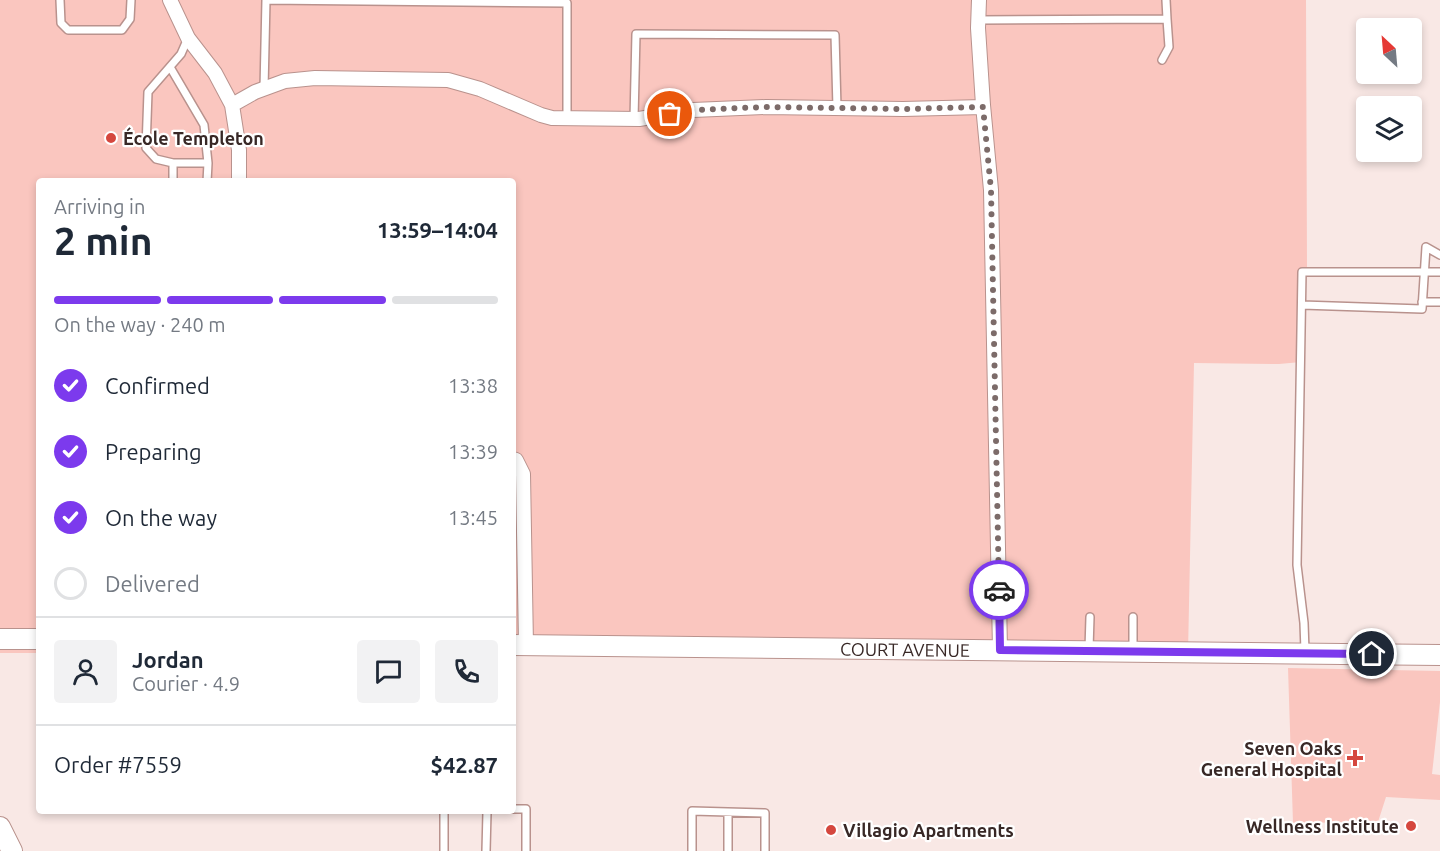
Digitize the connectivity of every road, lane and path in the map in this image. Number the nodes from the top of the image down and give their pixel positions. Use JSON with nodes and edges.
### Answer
{"nodes":[{"id":1,"x":60,"y":0,"type":"edge"},
{"id":2,"x":131,"y":0,"type":"edge"},
{"id":3,"x":170,"y":0,"type":"edge"},
{"id":4,"x":979,"y":0,"type":"edge"},
{"id":5,"x":1166,"y":0,"type":"edge"},
{"id":6,"x":1167,"y":19,"type":"junction"},
{"id":7,"x":979,"y":20,"type":"junction"},
{"id":8,"x":188,"y":38,"type":"junction"},
{"id":9,"x":1162,"y":60,"type":"dead end"},
{"id":10,"x":170,"y":67,"type":"junction"},
{"id":11,"x":264,"y":89,"type":"junction"},
{"id":12,"x":232,"y":105,"type":"junction"},
{"id":13,"x":983,"y":107,"type":"junction"},
{"id":14,"x":837,"y":108,"type":"junction"},
{"id":15,"x":567,"y":118,"type":"junction"},
{"id":16,"x":634,"y":119,"type":"junction"},
{"id":17,"x":173,"y":163,"type":"junction"},
{"id":18,"x":208,"y":163,"type":"junction"},
{"id":19,"x":173,"y":178,"type":"edge"},
{"id":20,"x":207,"y":178,"type":"edge"},
{"id":21,"x":239,"y":178,"type":"edge"},
{"id":22,"x":1440,"y":255,"type":"edge"},
{"id":23,"x":1424,"y":272,"type":"junction"},
{"id":24,"x":1440,"y":272,"type":"edge"},
{"id":25,"x":1422,"y":302,"type":"junction"},
{"id":26,"x":1440,"y":302,"type":"edge"},
{"id":27,"x":1302,"y":305,"type":"junction"},
{"id":28,"x":516,"y":460,"type":"edge"},
{"id":29,"x":1090,"y":617,"type":"dead end"},
{"id":30,"x":1133,"y":617,"type":"dead end"},
{"id":31,"x":0,"y":639,"type":"edge"},
{"id":32,"x":36,"y":639,"type":"edge"},
{"id":33,"x":519,"y":645,"type":"edge"},
{"id":34,"x":1000,"y":650,"type":"junction"},
{"id":35,"x":1089,"y":651,"type":"junction"},
{"id":36,"x":1133,"y":652,"type":"junction"},
{"id":37,"x":1305,"y":654,"type":"junction"},
{"id":38,"x":1440,"y":655,"type":"edge"},
{"id":39,"x":516,"y":809,"type":"edge"},
{"id":40,"x":728,"y":812,"type":"junction"},
{"id":41,"x":444,"y":814,"type":"edge"},
{"id":42,"x":487,"y":814,"type":"edge"},
{"id":43,"x":0,"y":827,"type":"edge"},
{"id":44,"x":12,"y":851,"type":"edge"},
{"id":45,"x":444,"y":851,"type":"edge"},
{"id":46,"x":486,"y":851,"type":"edge"},
{"id":47,"x":526,"y":851,"type":"edge"},
{"id":48,"x":692,"y":851,"type":"edge"},
{"id":49,"x":728,"y":851,"type":"edge"},
{"id":50,"x":765,"y":851,"type":"edge"}],
"edges":[{"from":1,"to":2,"type":"lane"},
{"from":3,"to":8,"type":"street"},
{"from":4,"to":7,"type":"street"},
{"from":5,"to":6,"type":"lane"},
{"from":6,"to":7,"type":"lane"},
{"from":6,"to":9,"type":"lane"},
{"from":7,"to":13,"type":"street"},
{"from":8,"to":10,"type":"lane"},
{"from":8,"to":12,"type":"street"},
{"from":10,"to":17,"type":"lane"},
{"from":10,"to":18,"type":"lane"},
{"from":11,"to":12,"type":"street"},
{"from":11,"to":15,"type":"street"},
{"from":11,"to":15,"type":"lane"},
{"from":12,"to":21,"type":"street"},
{"from":13,"to":14,"type":"street"},
{"from":13,"to":34,"type":"street"},
{"from":14,"to":16,"type":"street"},
{"from":14,"to":16,"type":"lane"},
{"from":15,"to":16,"type":"street"},
{"from":17,"to":18,"type":"lane"},
{"from":17,"to":19,"type":"lane"},
{"from":18,"to":20,"type":"lane"},
{"from":22,"to":23,"type":"lane"},
{"from":23,"to":24,"type":"lane"},
{"from":23,"to":25,"type":"lane"},
{"from":23,"to":27,"type":"lane"},
{"from":25,"to":26,"type":"lane"},
{"from":25,"to":27,"type":"lane"},
{"from":27,"to":37,"type":"lane"},
{"from":28,"to":33,"type":"street"},
{"from":29,"to":35,"type":"lane"},
{"from":30,"to":36,"type":"lane"},
{"from":31,"to":32,"type":"street"},
{"from":33,"to":34,"type":"street","name":"COURT AVENUE"},
{"from":34,"to":35,"type":"street","name":"COURT AVENUE"},
{"from":35,"to":36,"type":"street","name":"COURT AVENUE"},
{"from":36,"to":37,"type":"street","name":"COURT AVENUE"},
{"from":37,"to":38,"type":"street","name":"COURT AVENUE"},
{"from":39,"to":47,"type":"lane"},
{"from":40,"to":48,"type":"lane"},
{"from":40,"to":49,"type":"lane"},
{"from":40,"to":50,"type":"lane"},
{"from":41,"to":45,"type":"lane"},
{"from":42,"to":46,"type":"lane"},
{"from":43,"to":44,"type":"street"}]}
